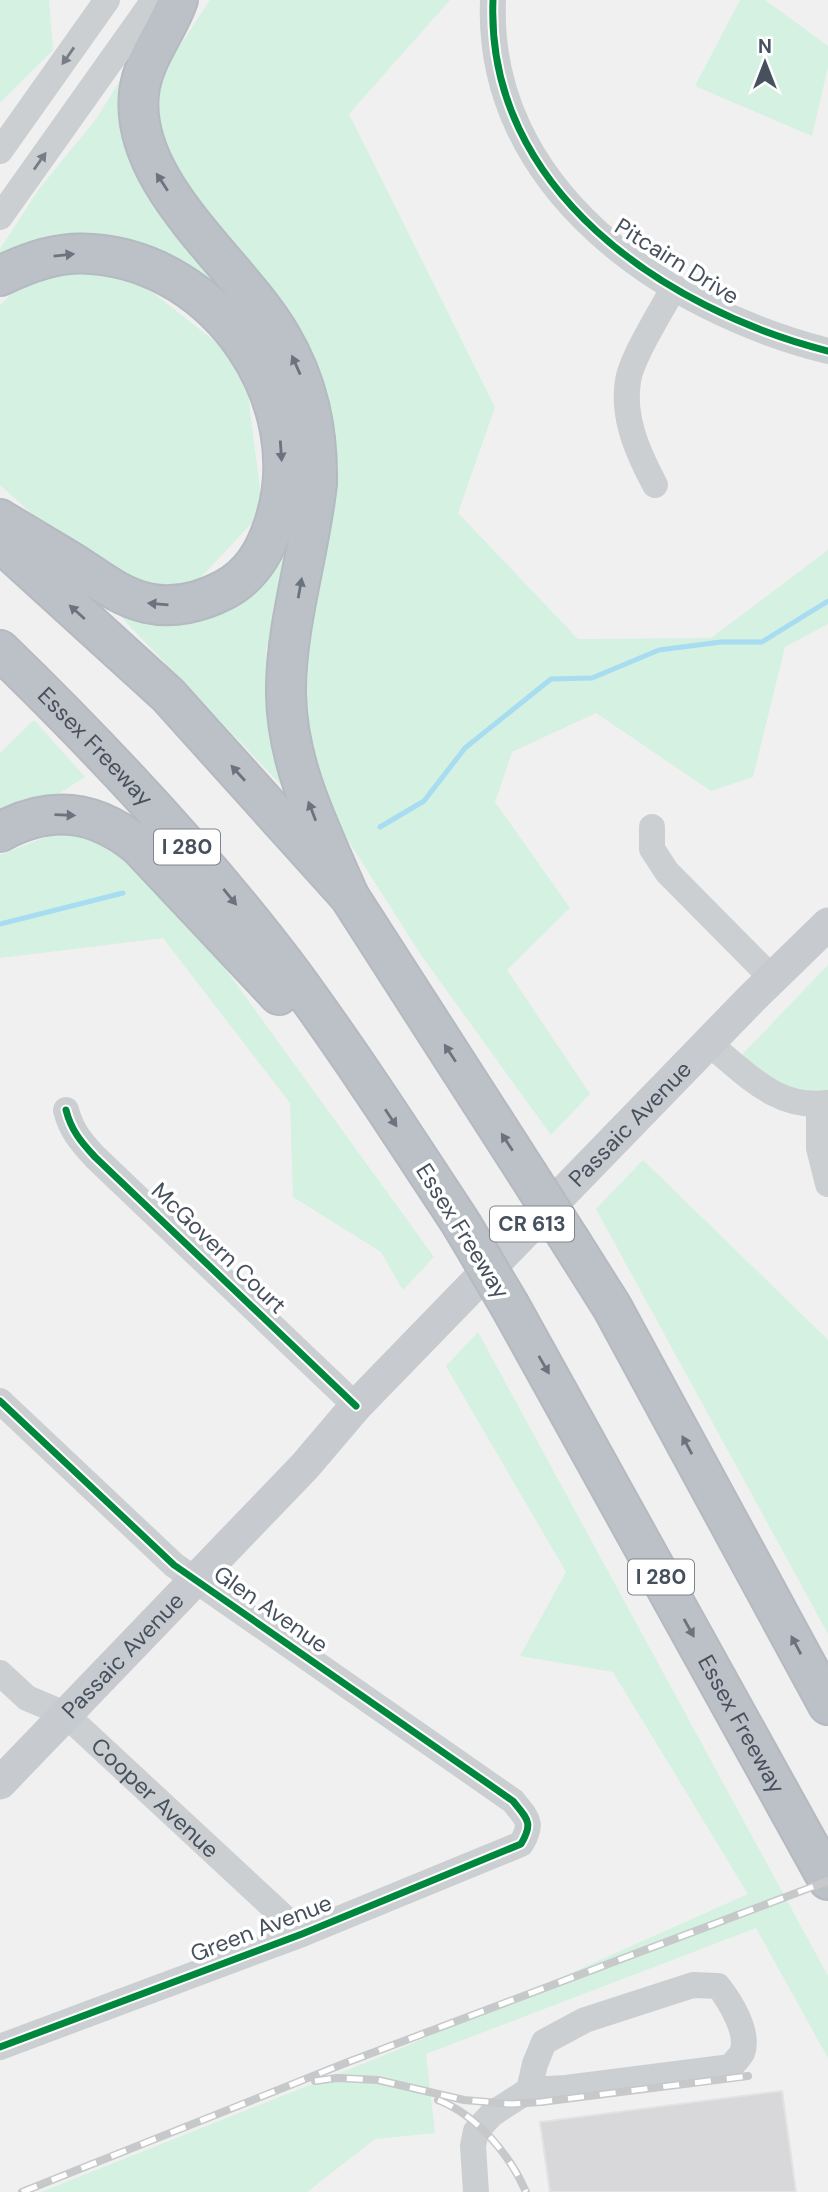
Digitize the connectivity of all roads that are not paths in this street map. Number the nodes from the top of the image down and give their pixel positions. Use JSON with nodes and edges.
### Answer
{"nodes":[{"id":1,"x":107,"y":0,"type":"edge"},
{"id":2,"x":154,"y":0,"type":"edge"},
{"id":3,"x":177,"y":0,"type":"edge"},
{"id":4,"x":493,"y":0,"type":"edge"},
{"id":5,"x":0,"y":151,"type":"edge"},
{"id":6,"x":0,"y":217,"type":"edge"},
{"id":7,"x":0,"y":276,"type":"edge"},
{"id":8,"x":674,"y":287,"type":"junction"},
{"id":9,"x":828,"y":351,"type":"edge"},
{"id":10,"x":655,"y":485,"type":"dead end"},
{"id":11,"x":0,"y":519,"type":"edge"},
{"id":12,"x":0,"y":542,"type":"edge"},
{"id":13,"x":0,"y":650,"type":"edge"},
{"id":14,"x":652,"y":827,"type":"dead end"},
{"id":15,"x":0,"y":832,"type":"edge"},
{"id":16,"x":349,"y":896,"type":"junction"},
{"id":17,"x":828,"y":924,"type":"edge"},
{"id":18,"x":772,"y":978,"type":"junction"},
{"id":19,"x":708,"y":1043,"type":"junction"},
{"id":20,"x":353,"y":1061,"type":"junction"},
{"id":21,"x":824,"y":1104,"type":"edge"},
{"id":22,"x":66,"y":1110,"type":"dead end"},
{"id":23,"x":828,"y":1184,"type":"edge"},
{"id":24,"x":0,"y":1401,"type":"edge"},
{"id":25,"x":356,"y":1406,"type":"junction"},
{"id":26,"x":196,"y":1580,"type":"junction"},
{"id":27,"x":0,"y":1673,"type":"edge"},
{"id":28,"x":828,"y":1705,"type":"edge"},
{"id":29,"x":65,"y":1714,"type":"junction"},
{"id":30,"x":0,"y":1783,"type":"edge"},
{"id":31,"x":528,"y":1831,"type":"joint"},
{"id":32,"x":819,"y":1865,"type":"edge"},
{"id":33,"x":302,"y":1934,"type":"junction"},
{"id":34,"x":0,"y":2047,"type":"edge"},
{"id":35,"x":530,"y":2090,"type":"junction"},
{"id":36,"x":476,"y":2192,"type":"edge"}],
"edges":[{"from":1,"to":5,"type":"street","one_way":true},
{"from":6,"to":2,"type":"street","one_way":true},
{"from":16,"to":3,"type":"highway","one_way":true},
{"from":4,"to":8,"type":"street","name":"Pitcairn Drive"},
{"from":7,"to":11,"type":"highway","one_way":true},
{"from":8,"to":9,"type":"street","name":"Pitcairn Drive"},
{"from":8,"to":10,"type":"street"},
{"from":16,"to":12,"type":"highway","one_way":true},
{"from":13,"to":20,"type":"highway","name":"Essex Freeway","number":"I 280","one_way":true},
{"from":14,"to":18,"type":"street"},
{"from":15,"to":20,"type":"highway","one_way":true},
{"from":28,"to":16,"type":"highway","one_way":true,"bridge":true},
{"from":17,"to":18,"type":"main road","name":"Passaic Avenue","number":"CR 613"},
{"from":18,"to":19,"type":"main road","name":"Passaic Avenue","number":"CR 613"},
{"from":19,"to":21,"type":"street"},
{"from":19,"to":25,"type":"main road","name":"Passaic Avenue","number":"CR 613"},
{"from":20,"to":32,"type":"highway","name":"Essex Freeway","number":"I 280","one_way":true,"bridge":true},
{"from":21,"to":23,"type":"street"},
{"from":22,"to":25,"type":"street","name":"McGovern Court"},
{"from":24,"to":26,"type":"street","name":"Glen Avenue"},
{"from":25,"to":26,"type":"main road","name":"Passaic Avenue","number":"CR 613"},
{"from":26,"to":29,"type":"main road","name":"Passaic Avenue","number":"CR 613"},
{"from":26,"to":31,"type":"street","name":"Glen Avenue"},
{"from":27,"to":29,"type":"street","name":"Cooper Avenue"},
{"from":29,"to":30,"type":"main road","name":"Passaic Avenue","number":"CR 613"},
{"from":29,"to":33,"type":"street","name":"Cooper Avenue"},
{"from":31,"to":33,"type":"street","name":"Green Avenue"},
{"from":33,"to":34,"type":"street","name":"Green Avenue"},
{"from":35,"to":35,"type":"street"},
{"from":35,"to":36,"type":"street"}]}
